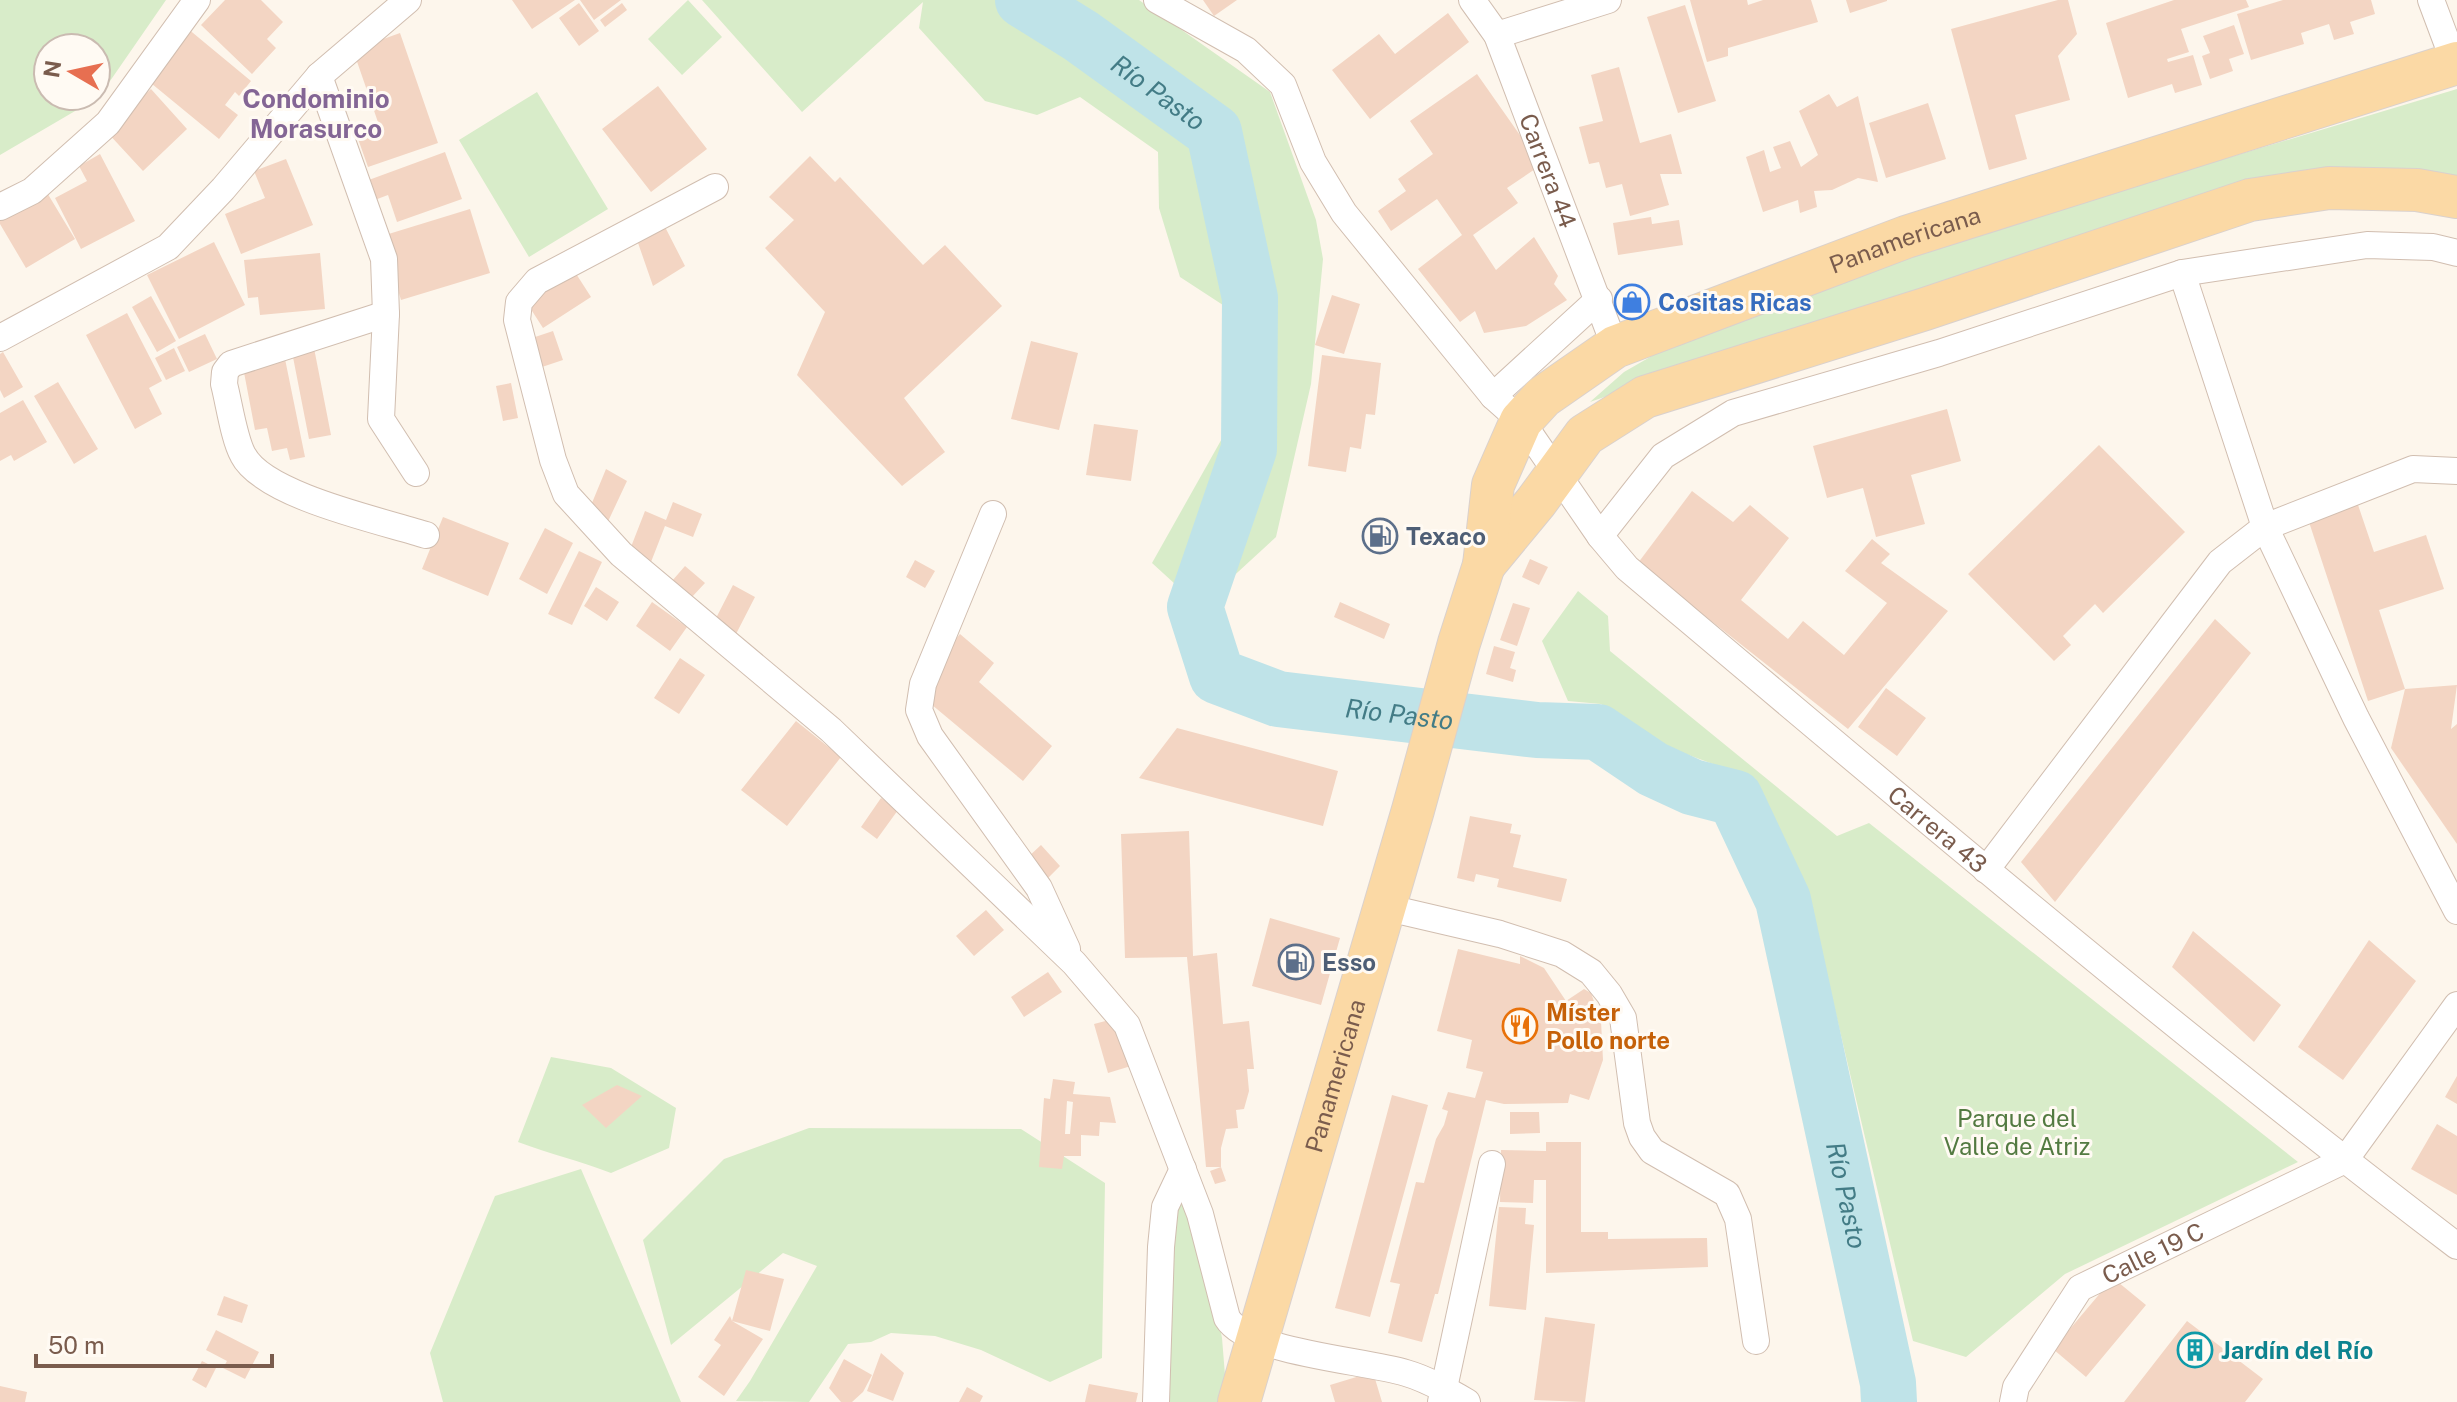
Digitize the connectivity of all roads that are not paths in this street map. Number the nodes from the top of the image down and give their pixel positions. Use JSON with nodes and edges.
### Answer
{"nodes":[{"id":1,"x":197,"y":0,"type":"edge"},
{"id":2,"x":408,"y":0,"type":"edge"},
{"id":3,"x":1157,"y":0,"type":"edge"},
{"id":4,"x":1472,"y":0,"type":"edge"},
{"id":5,"x":1608,"y":0,"type":"edge"},
{"id":6,"x":2431,"y":0,"type":"edge"},
{"id":7,"x":1497,"y":35,"type":"junction"},
{"id":8,"x":2456,"y":63,"type":"edge"},
{"id":9,"x":319,"y":76,"type":"junction"},
{"id":10,"x":715,"y":187,"type":"dead end"},
{"id":11,"x":2457,"y":197,"type":"edge"},
{"id":12,"x":0,"y":207,"type":"edge"},
{"id":13,"x":2457,"y":253,"type":"edge"},
{"id":14,"x":2182,"y":273,"type":"junction"},
{"id":15,"x":1599,"y":299,"type":"junction"},
{"id":16,"x":1925,"y":309,"type":"junction"},
{"id":17,"x":386,"y":314,"type":"junction"},
{"id":18,"x":0,"y":338,"type":"edge"},
{"id":19,"x":1615,"y":347,"type":"junction"},
{"id":20,"x":1939,"y":353,"type":"junction"},
{"id":21,"x":1507,"y":409,"type":"junction"},
{"id":22,"x":2457,"y":471,"type":"edge"},
{"id":23,"x":1558,"y":472,"type":"junction"},
{"id":24,"x":416,"y":473,"type":"dead end"},
{"id":25,"x":993,"y":514,"type":"dead end"},
{"id":26,"x":2265,"y":527,"type":"junction"},
{"id":27,"x":426,"y":535,"type":"dead end"},
{"id":28,"x":1600,"y":536,"type":"junction"},
{"id":29,"x":1484,"y":565,"type":"junction"},
{"id":30,"x":1986,"y":870,"type":"junction"},
{"id":31,"x":1384,"y":907,"type":"junction"},
{"id":32,"x":2457,"y":911,"type":"edge"},
{"id":33,"x":1074,"y":963,"type":"junction"},
{"id":34,"x":2457,"y":1005,"type":"edge"},
{"id":35,"x":2345,"y":1160,"type":"junction"},
{"id":36,"x":1492,"y":1164,"type":"dead end"},
{"id":37,"x":1183,"y":1169,"type":"junction"},
{"id":38,"x":2457,"y":1246,"type":"edge"},
{"id":39,"x":1256,"y":1340,"type":"junction"},
{"id":40,"x":1756,"y":1341,"type":"dead end"},
{"id":41,"x":1451,"y":1398,"type":"edge"},
{"id":42,"x":1156,"y":1402,"type":"edge"},
{"id":43,"x":1239,"y":1402,"type":"edge"},
{"id":44,"x":2013,"y":1402,"type":"edge"}],
"edges":[{"from":1,"to":12,"type":"street"},
{"from":2,"to":9,"type":"street"},
{"from":3,"to":21,"type":"street","name":"Carrera 43"},
{"from":4,"to":7,"type":"street","name":"Carrera 44"},
{"from":5,"to":7,"type":"street"},
{"from":6,"to":8,"type":"street"},
{"from":7,"to":15,"type":"street","name":"Carrera 44"},
{"from":8,"to":19,"type":"main road","name":"Panamericana"},
{"from":9,"to":17,"type":"street"},
{"from":9,"to":18,"type":"street"},
{"from":10,"to":33,"type":"street"},
{"from":11,"to":16,"type":"main road","name":"Panamericana"},
{"from":13,"to":14,"type":"street"},
{"from":14,"to":20,"type":"street"},
{"from":14,"to":26,"type":"street"},
{"from":15,"to":19,"type":"street","name":"Carrera 44"},
{"from":15,"to":21,"type":"street"},
{"from":16,"to":20,"type":"street"},
{"from":16,"to":23,"type":"main road","name":"Panamericana"},
{"from":17,"to":24,"type":"street"},
{"from":17,"to":27,"type":"street"},
{"from":19,"to":21,"type":"main road","name":"Panamericana"},
{"from":20,"to":28,"type":"street"},
{"from":21,"to":23,"type":"street","name":"Carrera 43"},
{"from":21,"to":29,"type":"main road","name":"Panamericana"},
{"from":22,"to":26,"type":"street"},
{"from":23,"to":28,"type":"street","name":"Carrera 43"},
{"from":23,"to":29,"type":"main road","name":"Panamericana"},
{"from":25,"to":33,"type":"street"},
{"from":26,"to":30,"type":"street"},
{"from":26,"to":32,"type":"street"},
{"from":28,"to":30,"type":"street","name":"Carrera 43"},
{"from":29,"to":31,"type":"main road","name":"Panamericana"},
{"from":30,"to":35,"type":"street","name":"Carrera 43"},
{"from":31,"to":39,"type":"main road","name":"Panamericana"},
{"from":31,"to":40,"type":"street"},
{"from":33,"to":37,"type":"street"},
{"from":34,"to":35,"type":"street"},
{"from":35,"to":38,"type":"street"},
{"from":35,"to":44,"type":"street","name":"Calle 19 C"},
{"from":36,"to":41,"type":"street"},
{"from":37,"to":39,"type":"street"},
{"from":37,"to":42,"type":"street"},
{"from":39,"to":41,"type":"street"},
{"from":39,"to":43,"type":"main road","name":"Panamericana"}]}
